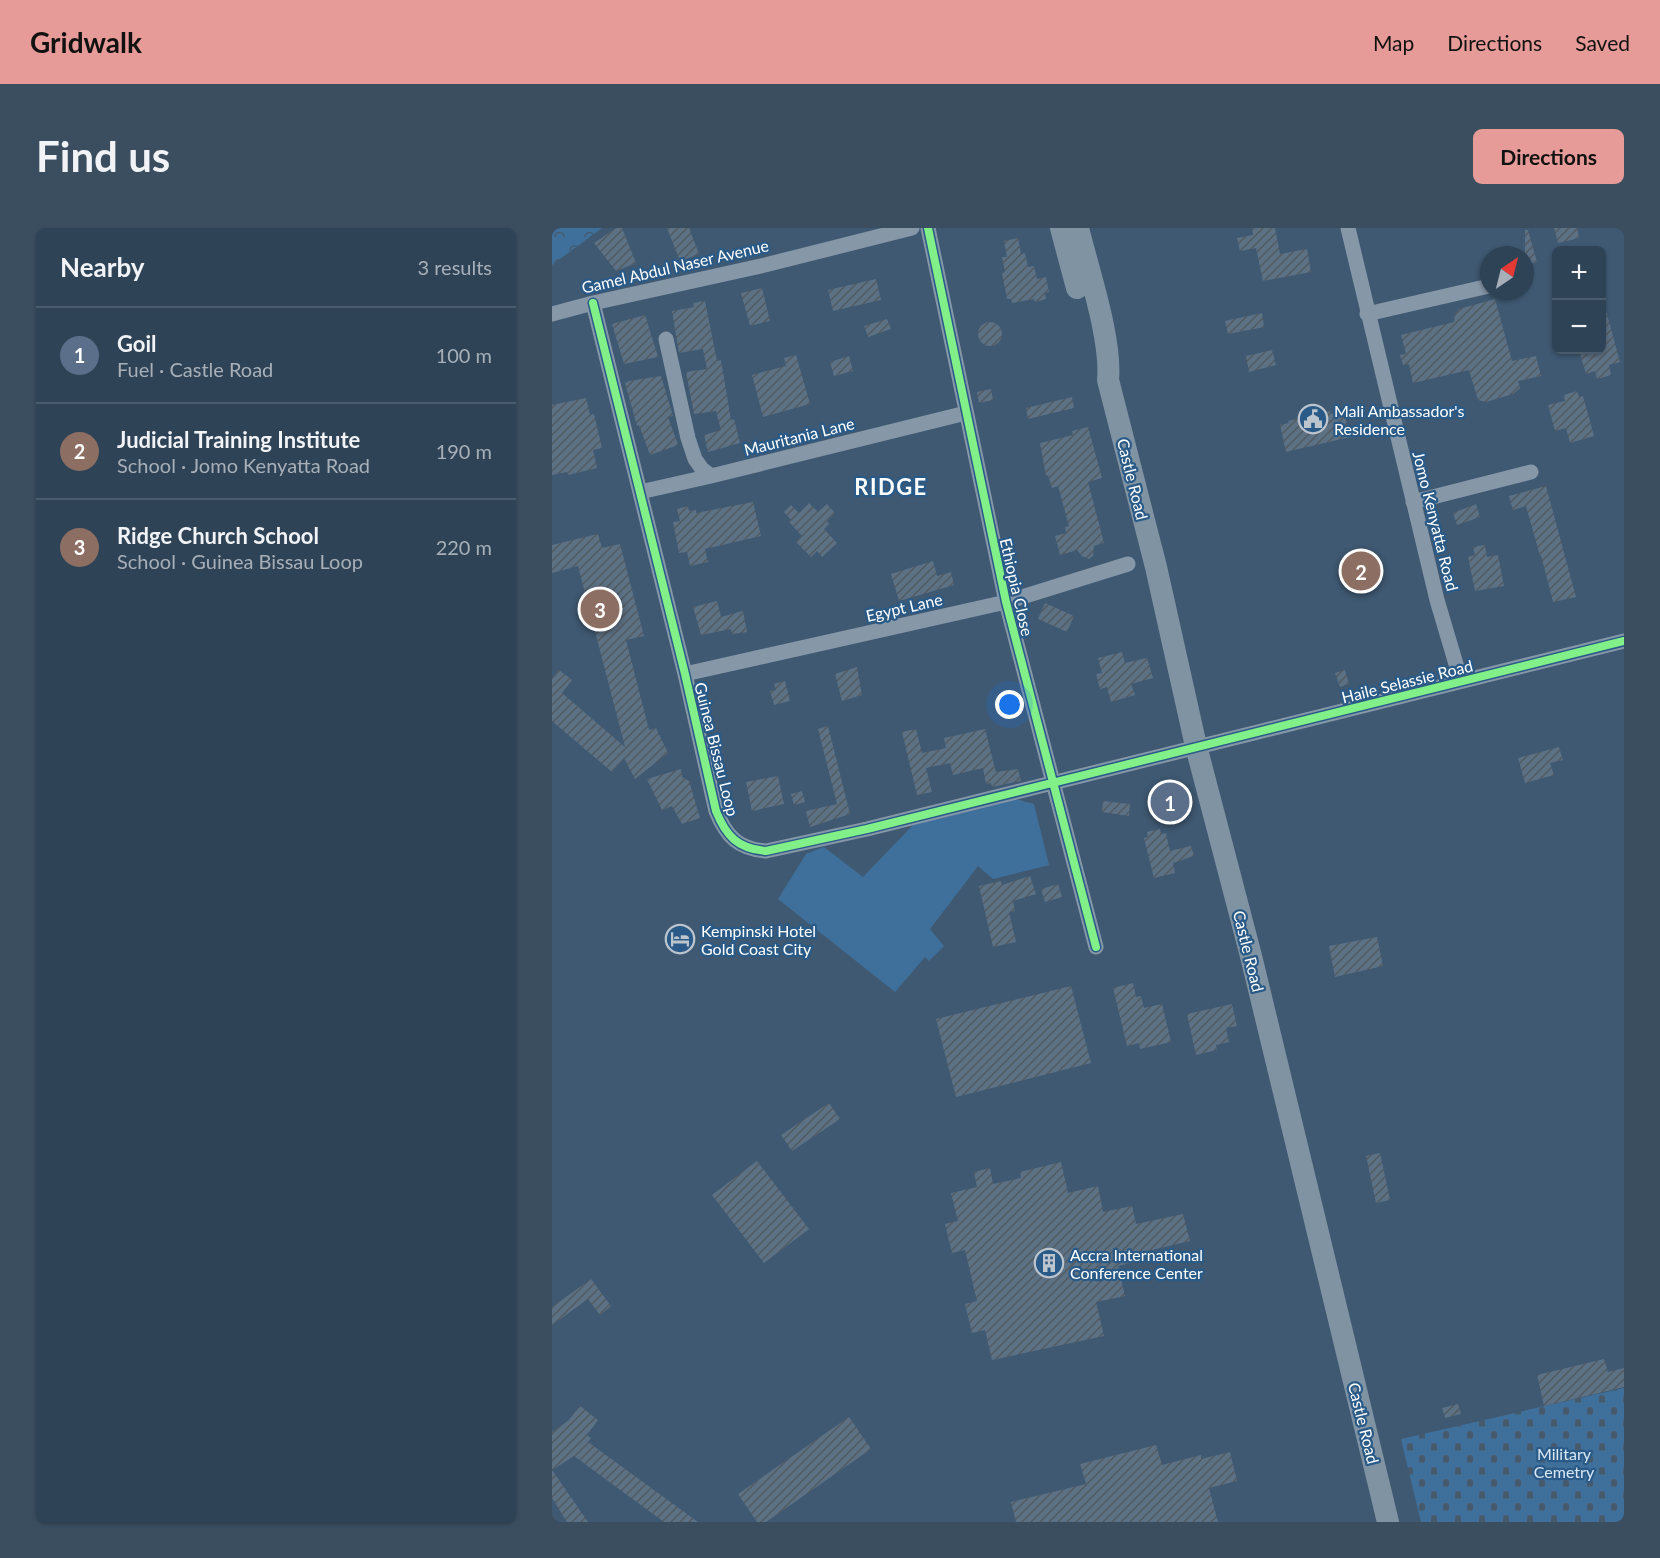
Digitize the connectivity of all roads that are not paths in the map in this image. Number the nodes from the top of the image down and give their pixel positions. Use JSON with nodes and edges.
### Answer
{"nodes":[{"id":1,"x":912,"y":228,"type":"edge"},
{"id":2,"x":928,"y":228,"type":"edge"},
{"id":3,"x":1061,"y":228,"type":"edge"},
{"id":4,"x":1078,"y":228,"type":"edge"},
{"id":5,"x":1348,"y":228,"type":"edge"},
{"id":6,"x":1480,"y":288,"type":"edge"},
{"id":7,"x":593,"y":303,"type":"junction"},
{"id":8,"x":552,"y":314,"type":"edge"},
{"id":9,"x":1367,"y":314,"type":"junction"},
{"id":10,"x":666,"y":339,"type":"dead end"},
{"id":11,"x":1108,"y":380,"type":"junction"},
{"id":12,"x":966,"y":413,"type":"junction"},
{"id":13,"x":1531,"y":472,"type":"dead end"},
{"id":14,"x":711,"y":476,"type":"junction"},
{"id":15,"x":640,"y":492,"type":"junction"},
{"id":16,"x":1413,"y":502,"type":"junction"},
{"id":17,"x":1128,"y":564,"type":"dead end"},
{"id":18,"x":1006,"y":602,"type":"junction"},
{"id":19,"x":1624,"y":641,"type":"edge"},
{"id":20,"x":686,"y":674,"type":"junction"},
{"id":21,"x":1461,"y":681,"type":"junction"},
{"id":22,"x":1196,"y":746,"type":"junction"},
{"id":23,"x":1052,"y":782,"type":"junction"},
{"id":24,"x":1096,"y":947,"type":"dead end"},
{"id":25,"x":1388,"y":1522,"type":"edge"}],
"edges":[{"from":1,"to":7,"type":"street","name":"Gamel Abdul Naser Avenue"},
{"from":2,"to":12,"type":"street","name":"Ethiopia Close"},
{"from":3,"to":11,"type":"main road","name":"Castle Road"},
{"from":4,"to":11,"type":"main road","name":"Castle Road"},
{"from":5,"to":9,"type":"street","name":"Jomo Kenyatta Road"},
{"from":6,"to":9,"type":"street"},
{"from":7,"to":8,"type":"street","name":"Gamel Abdul Naser Avenue"},
{"from":7,"to":15,"type":"street","name":"Guinea Bissau Loop"},
{"from":9,"to":16,"type":"street","name":"Jomo Kenyatta Road"},
{"from":10,"to":14,"type":"street"},
{"from":11,"to":22,"type":"main road","name":"Castle Road"},
{"from":12,"to":14,"type":"street","name":"Mauritania Lane"},
{"from":12,"to":18,"type":"street","name":"Ethiopia Close"},
{"from":13,"to":16,"type":"street"},
{"from":14,"to":15,"type":"street","name":"Mauritania Lane"},
{"from":15,"to":20,"type":"street","name":"Guinea Bissau Loop"},
{"from":16,"to":21,"type":"street","name":"Jomo Kenyatta Road"},
{"from":17,"to":18,"type":"street","name":"Egypt Lane"},
{"from":18,"to":20,"type":"street","name":"Egypt Lane"},
{"from":18,"to":23,"type":"street","name":"Ethiopia Close"},
{"from":19,"to":21,"type":"street","name":"Haile Selassie Road"},
{"from":20,"to":23,"type":"street","name":"Guinea Bissau Loop"},
{"from":21,"to":22,"type":"street","name":"Haile Selassie Road"},
{"from":22,"to":23,"type":"street","name":"Guinea Bissau Loop"},
{"from":22,"to":25,"type":"main road","name":"Castle Road"},
{"from":23,"to":24,"type":"street","name":"Ethiopia Close"}]}
